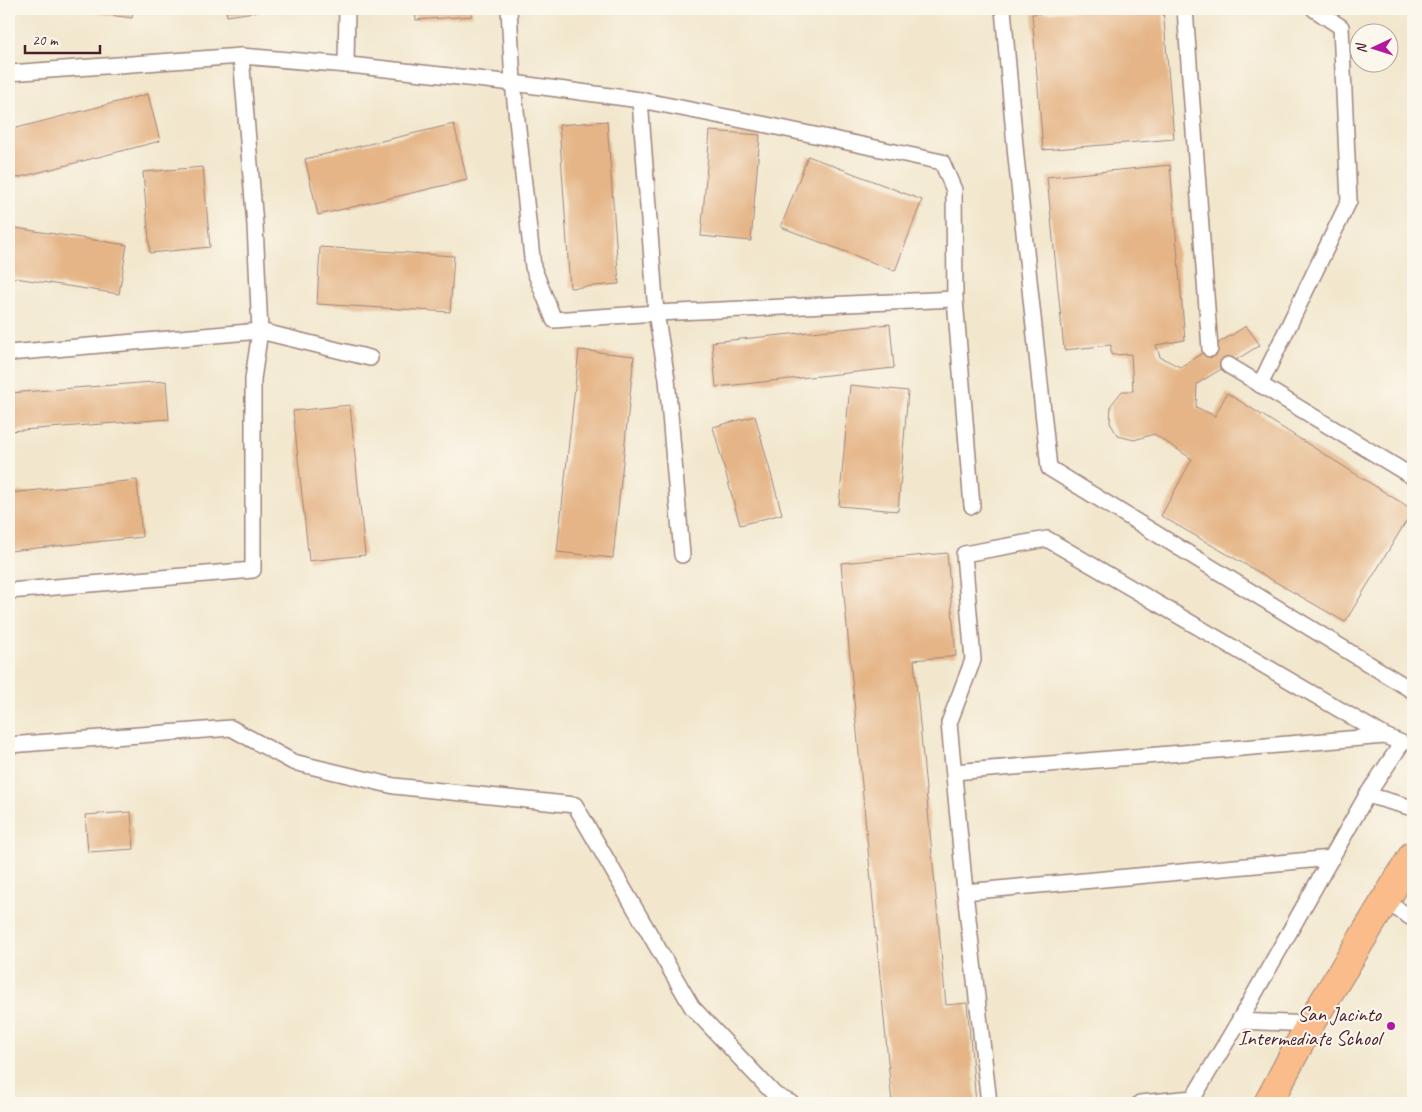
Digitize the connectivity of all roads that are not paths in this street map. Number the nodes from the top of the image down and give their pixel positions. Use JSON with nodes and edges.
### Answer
{"nodes":[{"id":1,"x":347,"y":9,"type":"edge"},
{"id":2,"x":509,"y":9,"type":"edge"},
{"id":3,"x":1003,"y":9,"type":"edge"},
{"id":4,"x":1185,"y":9,"type":"edge"},
{"id":5,"x":1314,"y":9,"type":"edge"},
{"id":6,"x":240,"y":56,"type":"junction"},
{"id":7,"x":346,"y":65,"type":"junction"},
{"id":8,"x":9,"y":73,"type":"edge"},
{"id":9,"x":514,"y":83,"type":"junction"},
{"id":10,"x":640,"y":100,"type":"junction"},
{"id":11,"x":955,"y":299,"type":"junction"},
{"id":12,"x":656,"y":313,"type":"junction"},
{"id":13,"x":260,"y":332,"type":"junction"},
{"id":14,"x":1210,"y":349,"type":"dead end"},
{"id":15,"x":9,"y":352,"type":"edge"},
{"id":16,"x":370,"y":358,"type":"dead end"},
{"id":17,"x":1228,"y":365,"type":"dead end"},
{"id":18,"x":1260,"y":385,"type":"junction"},
{"id":19,"x":1413,"y":477,"type":"edge"},
{"id":20,"x":972,"y":506,"type":"dead end"},
{"id":21,"x":682,"y":555,"type":"dead end"},
{"id":22,"x":9,"y":591,"type":"edge"},
{"id":23,"x":1413,"y":691,"type":"edge"},
{"id":24,"x":1385,"y":736,"type":"junction"},
{"id":25,"x":9,"y":745,"type":"edge"},
{"id":26,"x":954,"y":772,"type":"junction"},
{"id":27,"x":1367,"y":795,"type":"junction"},
{"id":28,"x":1413,"y":808,"type":"edge"},
{"id":29,"x":1413,"y":855,"type":"edge"},
{"id":30,"x":1332,"y":858,"type":"junction"},
{"id":31,"x":965,"y":892,"type":"junction"},
{"id":32,"x":1385,"y":901,"type":"junction"},
{"id":33,"x":1413,"y":919,"type":"edge"},
{"id":34,"x":1239,"y":1021,"type":"junction"},
{"id":35,"x":1310,"y":1024,"type":"junction"},
{"id":36,"x":791,"y":1103,"type":"edge"},
{"id":37,"x":989,"y":1103,"type":"edge"},
{"id":38,"x":1140,"y":1103,"type":"edge"},
{"id":39,"x":1268,"y":1103,"type":"edge"}],
"edges":[{"from":1,"to":7,"type":"lane"},
{"from":2,"to":9,"type":"lane"},
{"from":3,"to":23,"type":"lane"},
{"from":4,"to":14,"type":"lane"},
{"from":5,"to":18,"type":"lane"},
{"from":6,"to":7,"type":"lane"},
{"from":6,"to":8,"type":"lane"},
{"from":6,"to":13,"type":"lane"},
{"from":7,"to":9,"type":"lane"},
{"from":9,"to":10,"type":"lane"},
{"from":9,"to":12,"type":"lane"},
{"from":10,"to":11,"type":"lane"},
{"from":10,"to":12,"type":"lane"},
{"from":11,"to":12,"type":"lane"},
{"from":11,"to":20,"type":"lane"},
{"from":12,"to":21,"type":"lane"},
{"from":13,"to":15,"type":"lane"},
{"from":13,"to":16,"type":"lane"},
{"from":13,"to":22,"type":"lane"},
{"from":17,"to":18,"type":"lane"},
{"from":18,"to":19,"type":"lane"},
{"from":24,"to":26,"type":"lane"},
{"from":24,"to":26,"type":"lane"},
{"from":24,"to":27,"type":"lane"},
{"from":25,"to":36,"type":"lane"},
{"from":26,"to":31,"type":"lane"},
{"from":27,"to":28,"type":"lane"},
{"from":27,"to":30,"type":"lane"},
{"from":29,"to":32,"type":"main road"},
{"from":30,"to":31,"type":"lane"},
{"from":30,"to":34,"type":"lane"},
{"from":31,"to":37,"type":"lane"},
{"from":32,"to":33,"type":"lane"},
{"from":32,"to":35,"type":"main road"},
{"from":34,"to":35,"type":"lane"},
{"from":34,"to":38,"type":"lane"},
{"from":35,"to":39,"type":"main road"}]}
